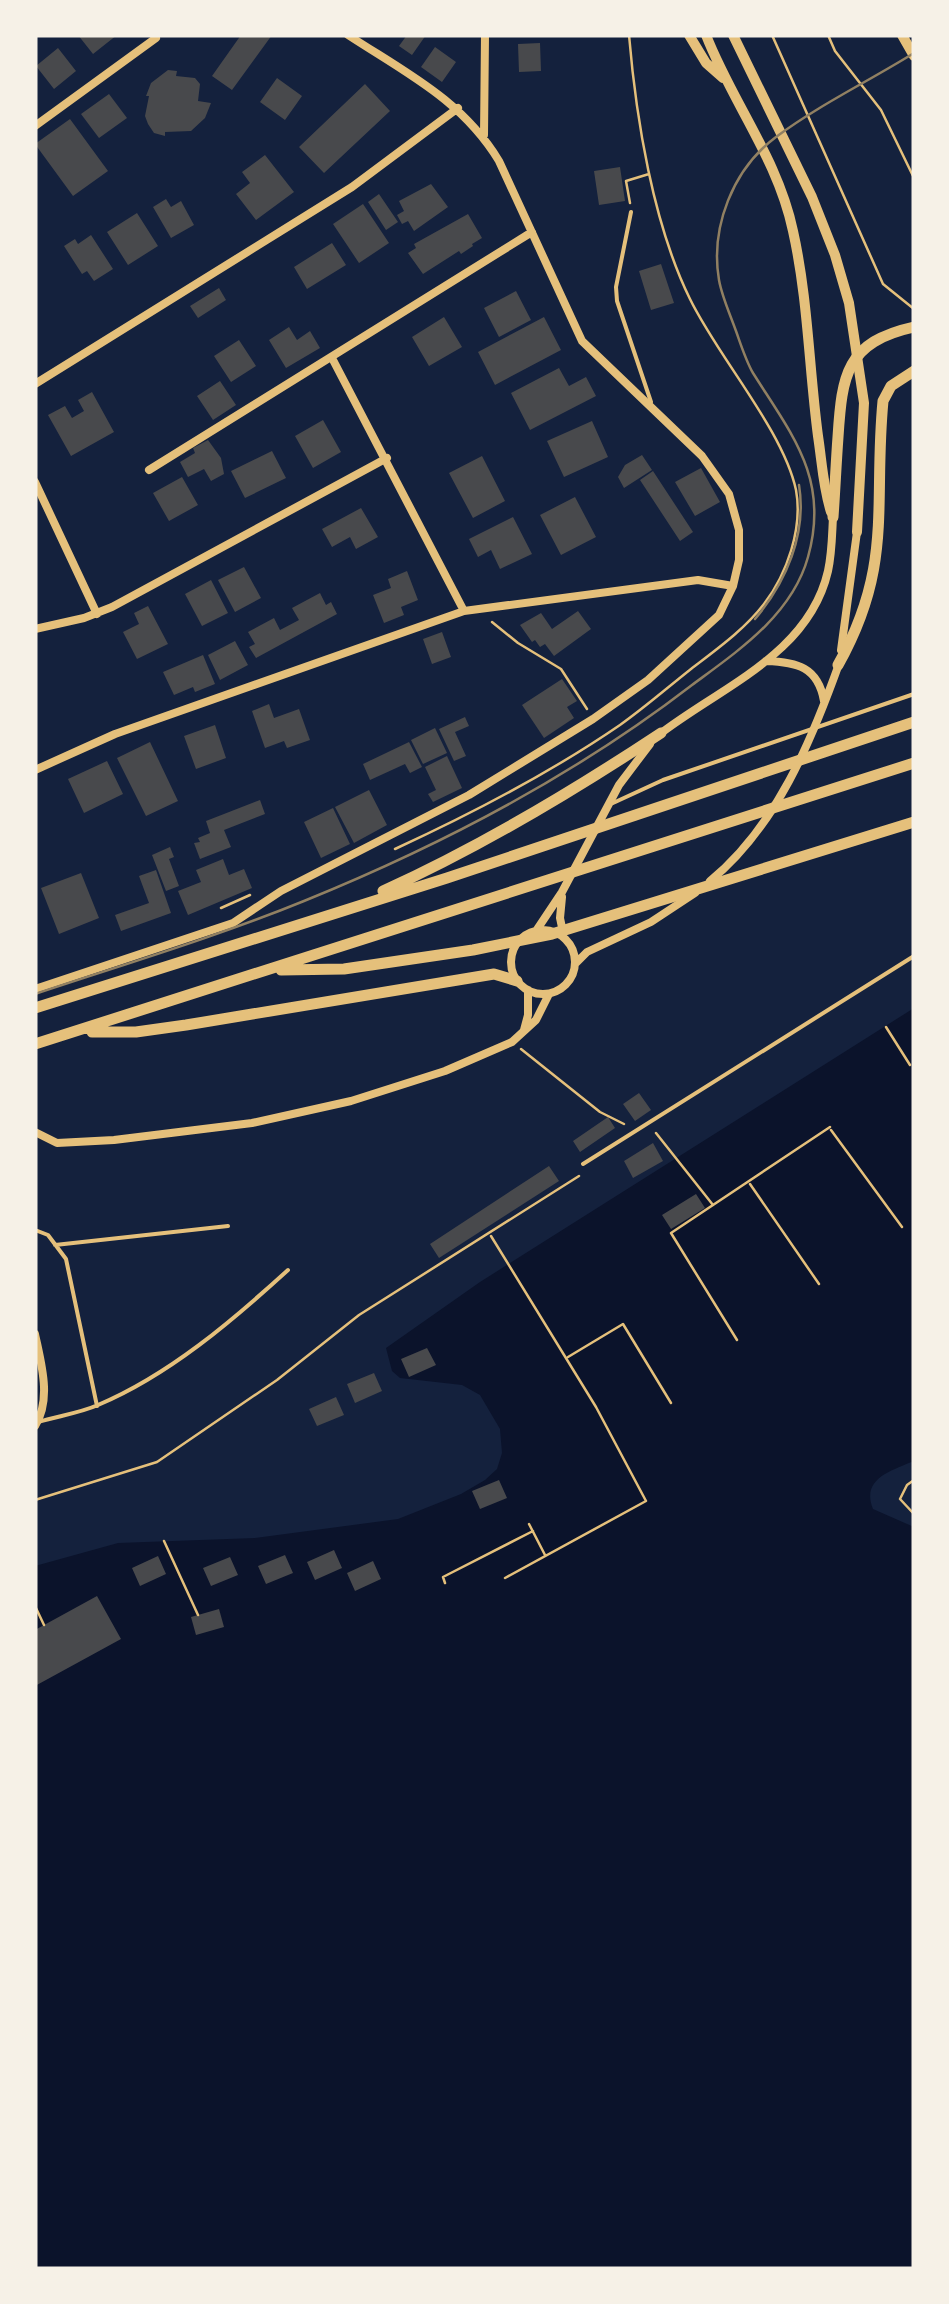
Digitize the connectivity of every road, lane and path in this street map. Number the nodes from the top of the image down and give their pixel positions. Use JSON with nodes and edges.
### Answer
{"nodes":[{"id":1,"x":348,"y":35,"type":"edge"},
{"id":2,"x":485,"y":35,"type":"edge"},
{"id":3,"x":628,"y":35,"type":"edge"},
{"id":4,"x":689,"y":35,"type":"edge"},
{"id":5,"x":706,"y":35,"type":"edge"},
{"id":6,"x":733,"y":35,"type":"edge"},
{"id":7,"x":772,"y":35,"type":"edge"},
{"id":8,"x":828,"y":35,"type":"edge"},
{"id":9,"x":902,"y":35,"type":"edge"},
{"id":10,"x":156,"y":38,"type":"dead end"},
{"id":11,"x":914,"y":56,"type":"edge"},
{"id":12,"x":724,"y":78,"type":"junction"},
{"id":13,"x":458,"y":108,"type":"junction"},
{"id":14,"x":35,"y":126,"type":"edge"},
{"id":15,"x":484,"y":137,"type":"junction"},
{"id":16,"x":651,"y":173,"type":"junction"},
{"id":17,"x":914,"y":178,"type":"edge"},
{"id":18,"x":632,"y":212,"type":"joint"},
{"id":19,"x":532,"y":232,"type":"junction"},
{"id":20,"x":914,"y":309,"type":"edge"},
{"id":21,"x":914,"y":327,"type":"edge"},
{"id":22,"x":332,"y":358,"type":"junction"},
{"id":23,"x":914,"y":371,"type":"edge"},
{"id":24,"x":35,"y":384,"type":"edge"},
{"id":25,"x":652,"y":407,"type":"junction"},
{"id":26,"x":387,"y":458,"type":"junction"},
{"id":27,"x":149,"y":470,"type":"dead end"},
{"id":28,"x":35,"y":482,"type":"edge"},
{"id":29,"x":833,"y":516,"type":"junction"},
{"id":30,"x":858,"y":532,"type":"joint"},
{"id":31,"x":734,"y":586,"type":"junction"},
{"id":32,"x":464,"y":610,"type":"junction"},
{"id":33,"x":97,"y":614,"type":"junction"},
{"id":34,"x":35,"y":629,"type":"edge"},
{"id":35,"x":503,"y":632,"type":"dead end"},
{"id":36,"x":766,"y":661,"type":"junction"},
{"id":37,"x":838,"y":665,"type":"junction"},
{"id":38,"x":914,"y":694,"type":"edge"},
{"id":39,"x":824,"y":700,"type":"junction"},
{"id":40,"x":593,"y":719,"type":"junction"},
{"id":41,"x":914,"y":722,"type":"edge"},
{"id":42,"x":661,"y":733,"type":"junction"},
{"id":43,"x":802,"y":756,"type":"junction"},
{"id":44,"x":914,"y":763,"type":"edge"},
{"id":45,"x":35,"y":770,"type":"edge"},
{"id":46,"x":607,"y":807,"type":"junction"},
{"id":47,"x":914,"y":822,"type":"edge"},
{"id":48,"x":383,"y":854,"type":"dead end"},
{"id":49,"x":562,"y":892,"type":"junction"},
{"id":50,"x":250,"y":895,"type":"dead end"},
{"id":51,"x":220,"y":908,"type":"dead end"},
{"id":52,"x":329,"y":915,"type":"junction"},
{"id":53,"x":536,"y":931,"type":"junction"},
{"id":54,"x":566,"y":939,"type":"junction"},
{"id":55,"x":914,"y":956,"type":"edge"},
{"id":56,"x":576,"y":964,"type":"junction"},
{"id":57,"x":266,"y":970,"type":"junction"},
{"id":58,"x":517,"y":981,"type":"junction"},
{"id":59,"x":35,"y":989,"type":"edge"},
{"id":60,"x":528,"y":990,"type":"junction"},
{"id":61,"x":549,"y":994,"type":"junction"},
{"id":62,"x":35,"y":1008,"type":"edge"},
{"id":63,"x":886,"y":1027,"type":"dead end"},
{"id":64,"x":80,"y":1032,"type":"junction"},
{"id":65,"x":522,"y":1034,"type":"junction"},
{"id":66,"x":512,"y":1042,"type":"junction"},
{"id":67,"x":35,"y":1044,"type":"edge"},
{"id":68,"x":910,"y":1065,"type":"dead end"},
{"id":69,"x":652,"y":1128,"type":"dead end"},
{"id":70,"x":636,"y":1130,"type":"junction"},
{"id":71,"x":35,"y":1132,"type":"edge"},
{"id":72,"x":584,"y":1164,"type":"dead end"},
{"id":73,"x":587,"y":1170,"type":"dead end"},
{"id":74,"x":749,"y":1183,"type":"junction"},
{"id":75,"x":713,"y":1205,"type":"junction"},
{"id":76,"x":228,"y":1226,"type":"dead end"},
{"id":77,"x":902,"y":1227,"type":"dead end"},
{"id":78,"x":35,"y":1230,"type":"edge"},
{"id":79,"x":490,"y":1234,"type":"junction"},
{"id":80,"x":55,"y":1245,"type":"junction"},
{"id":81,"x":288,"y":1270,"type":"dead end"},
{"id":82,"x":819,"y":1284,"type":"dead end"},
{"id":83,"x":35,"y":1334,"type":"edge"},
{"id":84,"x":738,"y":1340,"type":"dead end"},
{"id":85,"x":566,"y":1358,"type":"junction"},
{"id":86,"x":671,"y":1403,"type":"dead end"},
{"id":87,"x":96,"y":1406,"type":"junction"},
{"id":88,"x":37,"y":1424,"type":"edge"},
{"id":89,"x":914,"y":1480,"type":"edge"},
{"id":90,"x":35,"y":1500,"type":"edge"},
{"id":91,"x":914,"y":1514,"type":"edge"},
{"id":92,"x":529,"y":1524,"type":"dead end"},
{"id":93,"x":533,"y":1532,"type":"junction"},
{"id":94,"x":164,"y":1541,"type":"dead end"},
{"id":95,"x":546,"y":1556,"type":"junction"},
{"id":96,"x":505,"y":1578,"type":"dead end"},
{"id":97,"x":445,"y":1583,"type":"dead end"},
{"id":98,"x":35,"y":1606,"type":"edge"},
{"id":99,"x":198,"y":1615,"type":"dead end"},
{"id":100,"x":44,"y":1625,"type":"dead end"}],
"edges":[{"from":1,"to":13,"type":"street"},
{"from":2,"to":15,"type":"street"},
{"from":3,"to":16,"type":"path"},
{"from":4,"to":12,"type":"main road"},
{"from":5,"to":12,"type":"main road"},
{"from":6,"to":30,"type":"main road"},
{"from":7,"to":20,"type":"path"},
{"from":8,"to":17,"type":"path"},
{"from":9,"to":11,"type":"main road"},
{"from":10,"to":14,"type":"street"},
{"from":12,"to":29,"type":"main road"},
{"from":13,"to":15,"type":"street"},
{"from":13,"to":24,"type":"street"},
{"from":15,"to":19,"type":"street"},
{"from":16,"to":18,"type":"path"},
{"from":16,"to":48,"type":"path"},
{"from":18,"to":25,"type":"lane"},
{"from":19,"to":22,"type":"street"},
{"from":19,"to":25,"type":"street"},
{"from":21,"to":29,"type":"main road"},
{"from":22,"to":26,"type":"street"},
{"from":22,"to":27,"type":"street"},
{"from":23,"to":37,"type":"main road"},
{"from":25,"to":31,"type":"street"},
{"from":26,"to":32,"type":"street"},
{"from":26,"to":33,"type":"street"},
{"from":28,"to":33,"type":"street"},
{"from":29,"to":36,"type":"street"},
{"from":30,"to":37,"type":"street"},
{"from":31,"to":32,"type":"street"},
{"from":31,"to":40,"type":"street"},
{"from":32,"to":45,"type":"street"},
{"from":33,"to":34,"type":"street"},
{"from":35,"to":40,"type":"path"},
{"from":36,"to":39,"type":"street"},
{"from":36,"to":42,"type":"street"},
{"from":37,"to":39,"type":"street"},
{"from":38,"to":46,"type":"lane"},
{"from":39,"to":43,"type":"street"},
{"from":40,"to":59,"type":"street"},
{"from":41,"to":43,"type":"main road"},
{"from":42,"to":46,"type":"street"},
{"from":42,"to":52,"type":"main road"},
{"from":43,"to":52,"type":"main road"},
{"from":43,"to":56,"type":"street"},
{"from":44,"to":57,"type":"main road"},
{"from":46,"to":49,"type":"street"},
{"from":47,"to":57,"type":"main road"},
{"from":49,"to":53,"type":"street"},
{"from":49,"to":54,"type":"street"},
{"from":50,"to":51,"type":"path"},
{"from":52,"to":62,"type":"main road"},
{"from":53,"to":54,"type":"street"},
{"from":53,"to":58,"type":"street"},
{"from":54,"to":56,"type":"street"},
{"from":55,"to":70,"type":"lane"},
{"from":56,"to":61,"type":"street"},
{"from":57,"to":64,"type":"main road"},
{"from":58,"to":60,"type":"street"},
{"from":58,"to":64,"type":"main road"},
{"from":60,"to":61,"type":"street"},
{"from":60,"to":65,"type":"street"},
{"from":61,"to":65,"type":"street"},
{"from":63,"to":68,"type":"path"},
{"from":64,"to":67,"type":"main road"},
{"from":65,"to":66,"type":"street"},
{"from":66,"to":70,"type":"path"},
{"from":66,"to":71,"type":"street"},
{"from":69,"to":75,"type":"path"},
{"from":70,"to":72,"type":"lane"},
{"from":73,"to":79,"type":"path"},
{"from":74,"to":75,"type":"path"},
{"from":74,"to":77,"type":"path"},
{"from":74,"to":82,"type":"path"},
{"from":75,"to":84,"type":"path"},
{"from":76,"to":80,"type":"lane"},
{"from":78,"to":80,"type":"lane"},
{"from":79,"to":85,"type":"path"},
{"from":79,"to":90,"type":"path"},
{"from":80,"to":87,"type":"lane"},
{"from":81,"to":87,"type":"lane"},
{"from":83,"to":88,"type":"street"},
{"from":85,"to":86,"type":"path"},
{"from":85,"to":95,"type":"path"},
{"from":87,"to":88,"type":"lane"},
{"from":89,"to":91,"type":"path"},
{"from":92,"to":93,"type":"path"},
{"from":93,"to":95,"type":"path"},
{"from":93,"to":97,"type":"path"},
{"from":94,"to":99,"type":"path"},
{"from":95,"to":96,"type":"path"},
{"from":98,"to":100,"type":"path"}]}
